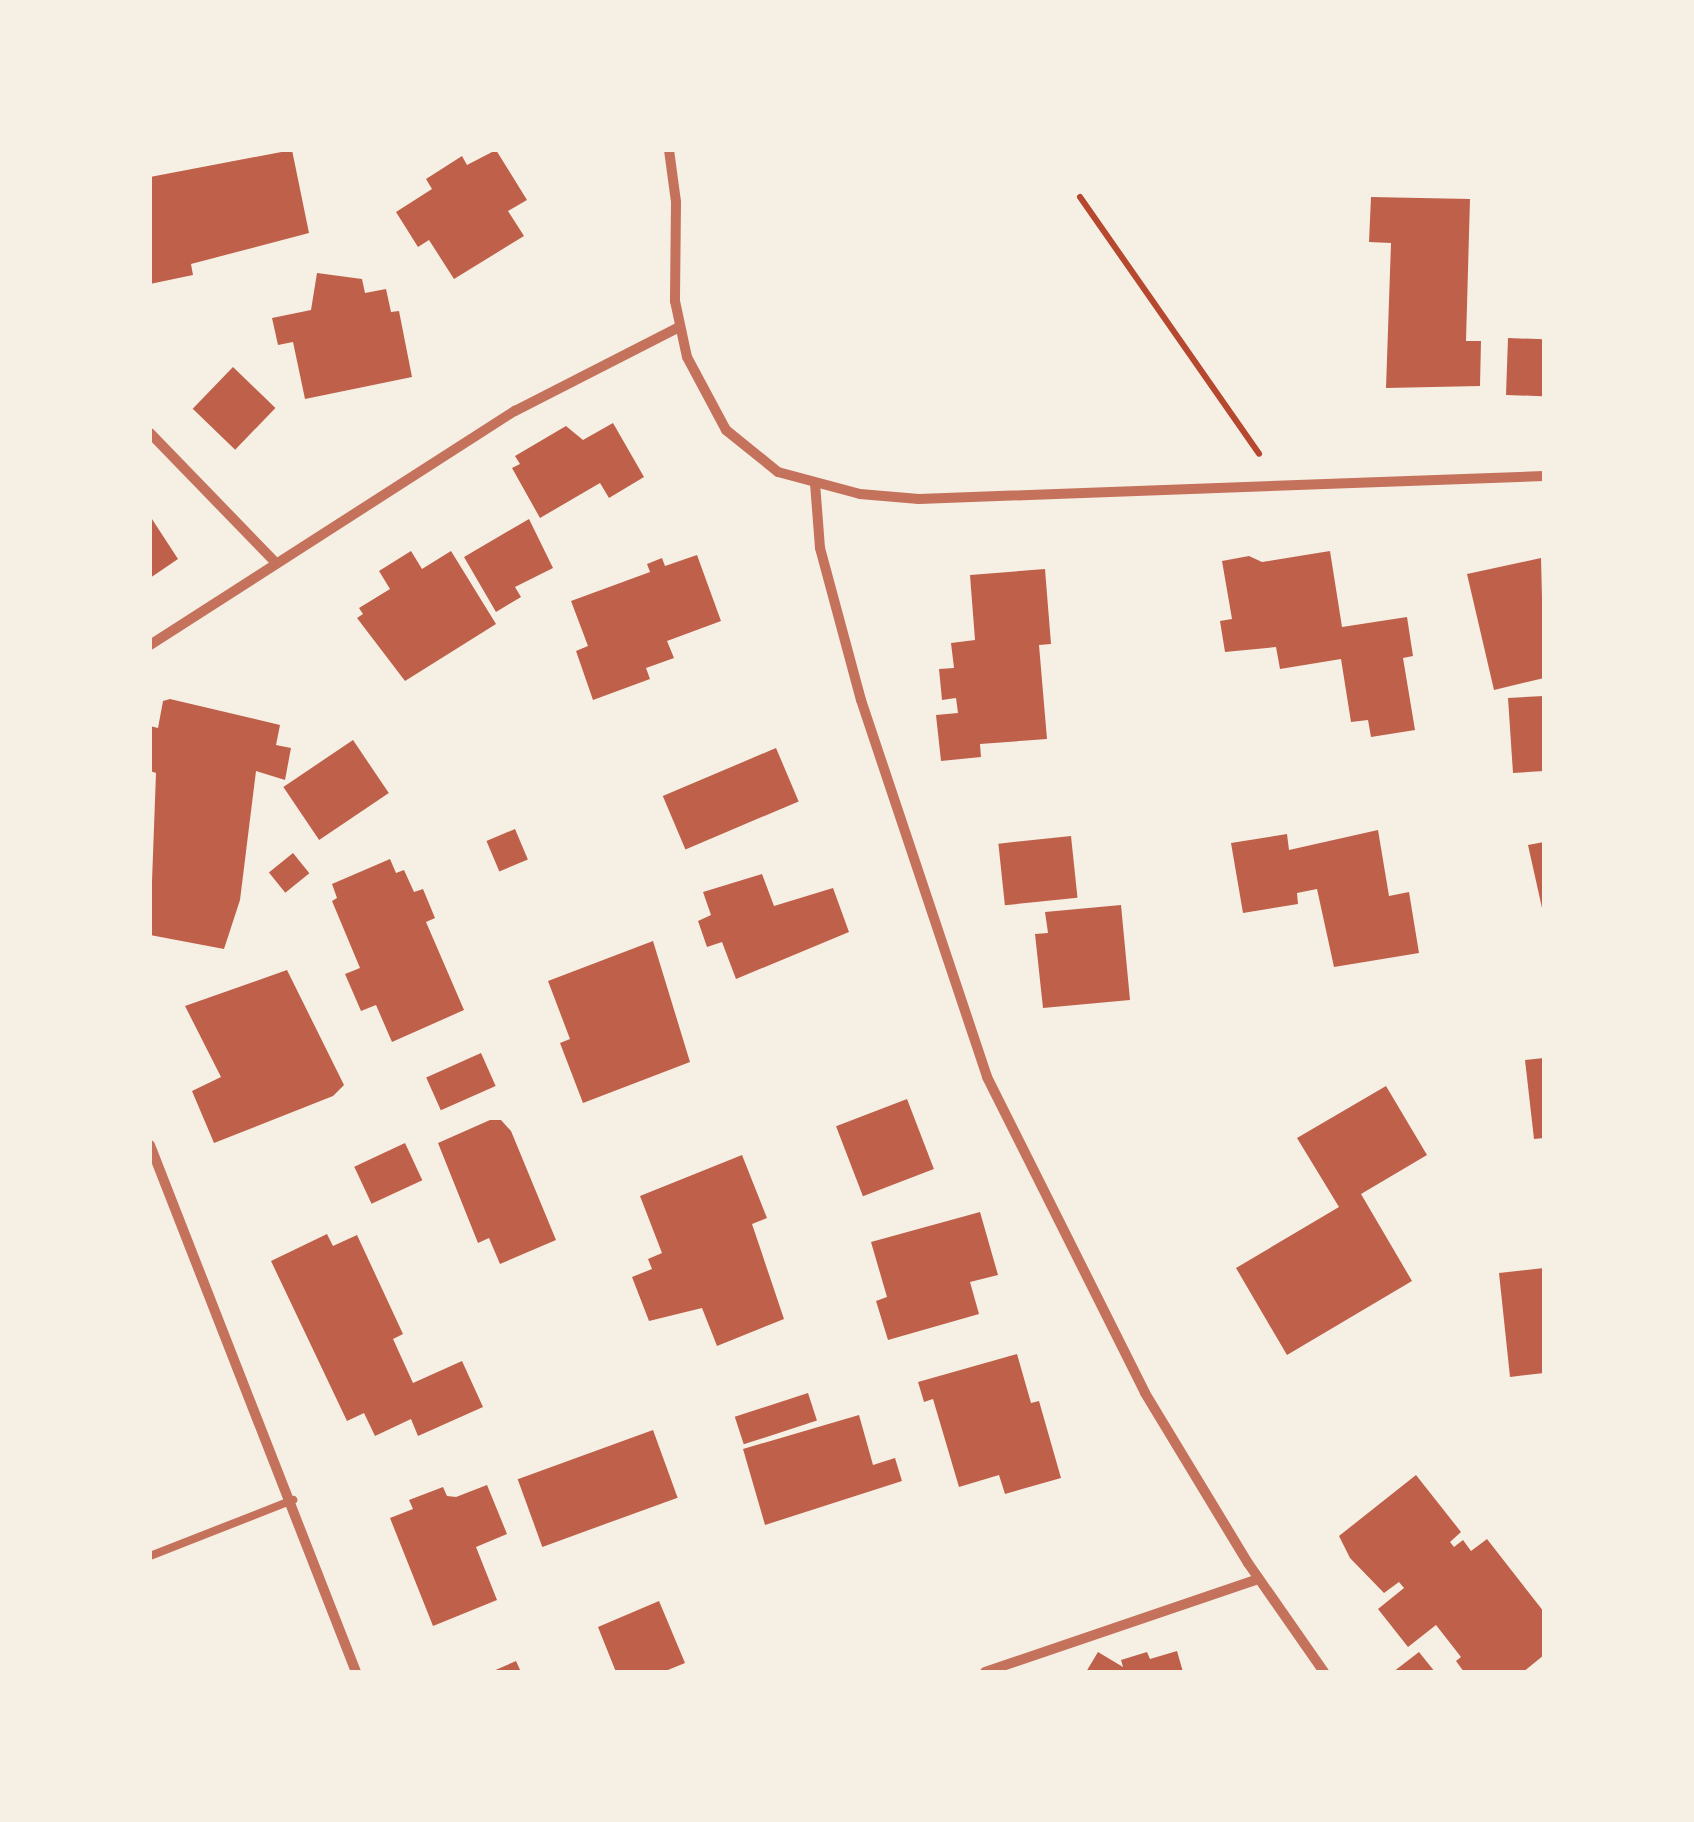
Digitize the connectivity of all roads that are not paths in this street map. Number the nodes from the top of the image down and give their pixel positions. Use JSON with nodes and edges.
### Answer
{"nodes":[{"id":1,"x":669,"y":150,"type":"edge"},
{"id":2,"x":679,"y":326,"type":"junction"},
{"id":3,"x":150,"y":433,"type":"edge"},
{"id":4,"x":1544,"y":476,"type":"edge"},
{"id":5,"x":815,"y":483,"type":"junction"},
{"id":6,"x":273,"y":560,"type":"junction"},
{"id":7,"x":150,"y":645,"type":"edge"},
{"id":8,"x":150,"y":1145,"type":"edge"},
{"id":9,"x":293,"y":1500,"type":"junction"},
{"id":10,"x":150,"y":1556,"type":"edge"},
{"id":11,"x":1258,"y":1579,"type":"junction"},
{"id":12,"x":356,"y":1672,"type":"edge"},
{"id":13,"x":984,"y":1672,"type":"edge"},
{"id":14,"x":1324,"y":1672,"type":"edge"}],
"edges":[{"from":1,"to":2,"type":"street"},
{"from":2,"to":5,"type":"street"},
{"from":2,"to":6,"type":"street"},
{"from":3,"to":6,"type":"street"},
{"from":4,"to":5,"type":"street"},
{"from":5,"to":11,"type":"street"},
{"from":6,"to":7,"type":"street"},
{"from":8,"to":9,"type":"street"},
{"from":9,"to":10,"type":"lane"},
{"from":9,"to":12,"type":"street"},
{"from":11,"to":13,"type":"street"},
{"from":11,"to":14,"type":"street"}]}
